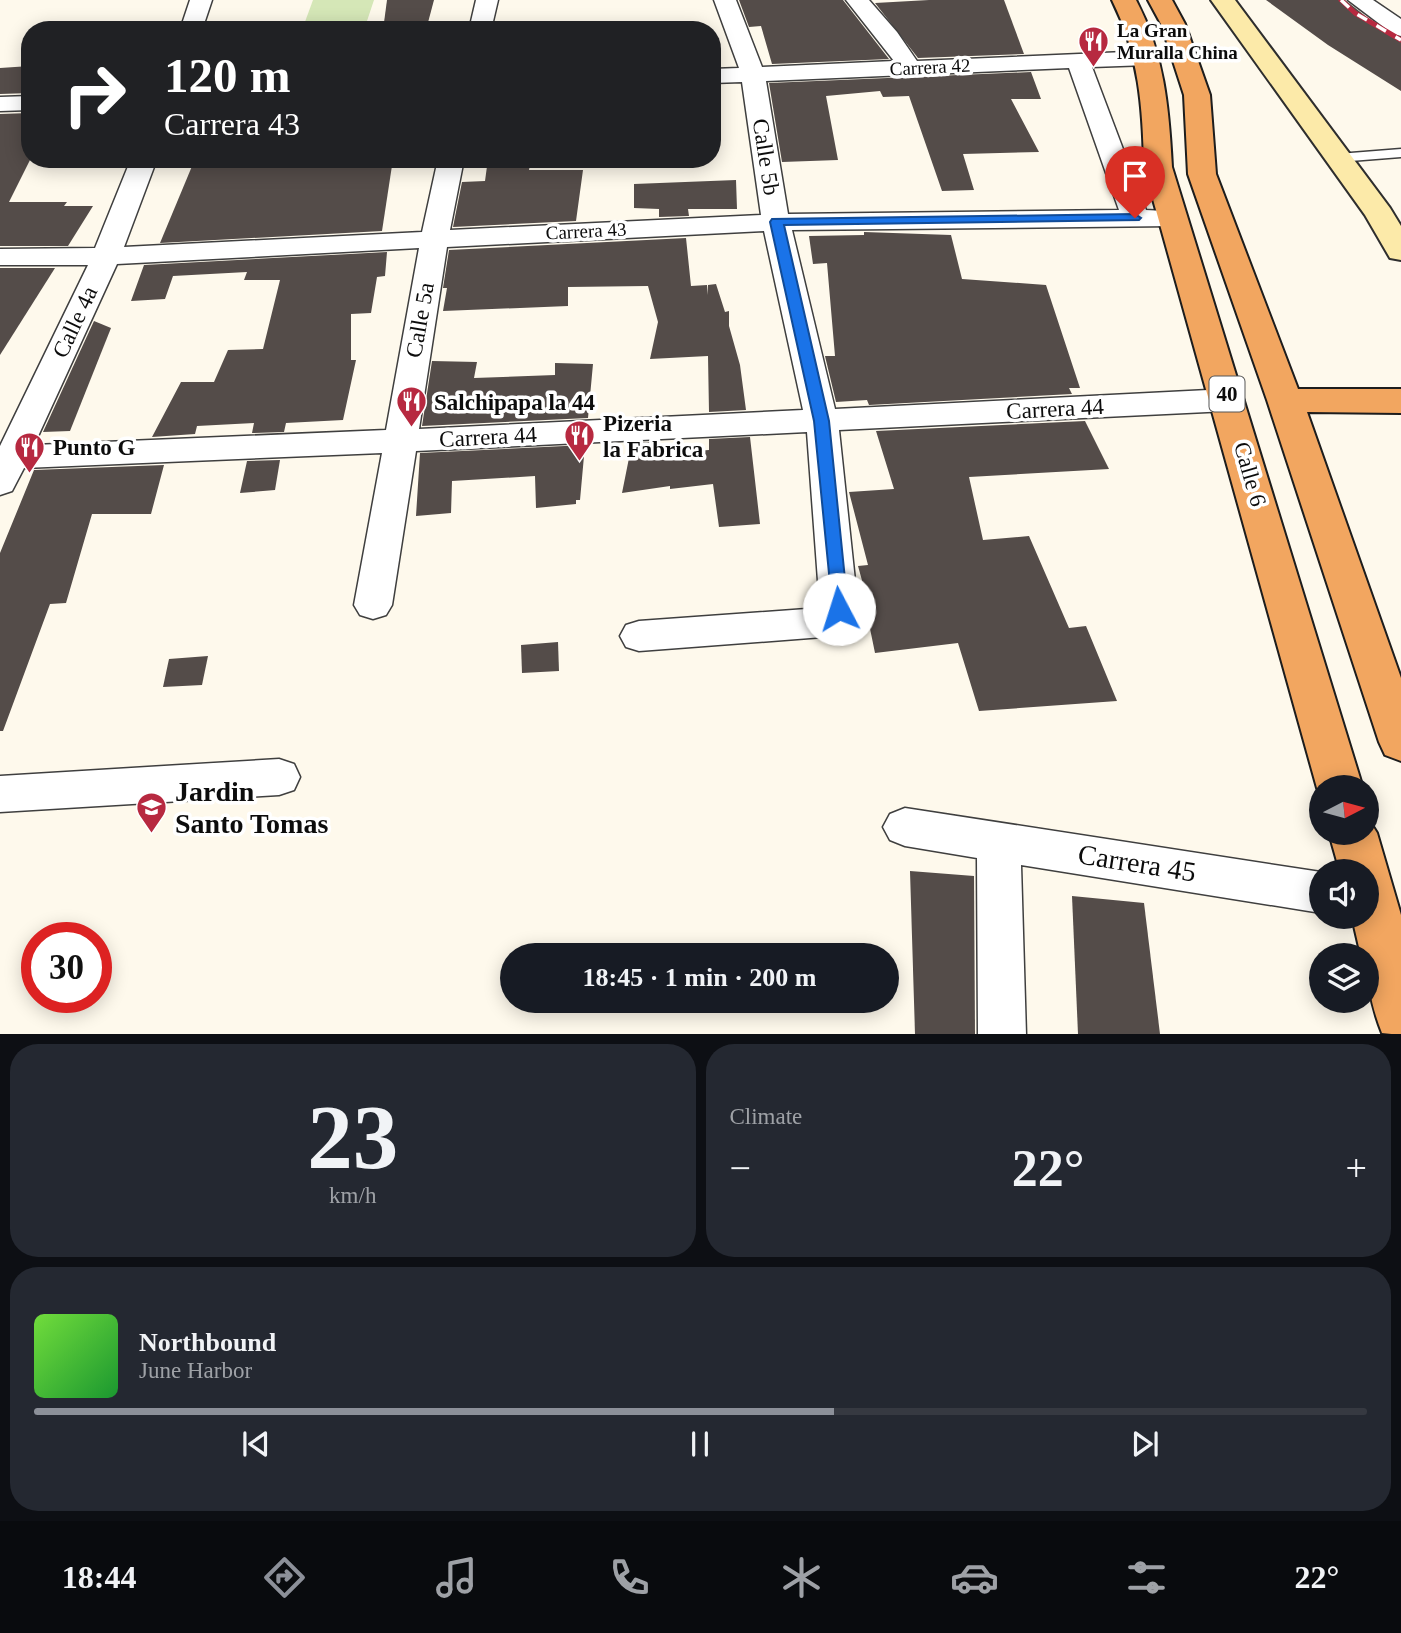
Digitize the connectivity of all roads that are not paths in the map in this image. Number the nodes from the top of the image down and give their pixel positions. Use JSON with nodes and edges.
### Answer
{"nodes":[{"id":1,"x":201,"y":0,"type":"edge"},
{"id":2,"x":487,"y":0,"type":"edge"},
{"id":3,"x":725,"y":0,"type":"edge"},
{"id":4,"x":857,"y":0,"type":"edge"},
{"id":5,"x":1124,"y":0,"type":"edge"},
{"id":6,"x":1160,"y":0,"type":"edge"},
{"id":7,"x":1223,"y":0,"type":"edge"},
{"id":8,"x":1359,"y":0,"type":"edge"},
{"id":9,"x":194,"y":21,"type":"edge"},
{"id":10,"x":482,"y":21,"type":"edge"},
{"id":11,"x":1401,"y":29,"type":"edge"},
{"id":12,"x":1148,"y":58,"type":"junction"},
{"id":13,"x":1078,"y":60,"type":"junction"},
{"id":14,"x":910,"y":68,"type":"junction"},
{"id":15,"x":753,"y":74,"type":"junction"},
{"id":16,"x":721,"y":76,"type":"edge"},
{"id":17,"x":21,"y":103,"type":"edge"},
{"id":18,"x":0,"y":104,"type":"edge"},
{"id":19,"x":1401,"y":153,"type":"edge"},
{"id":20,"x":1338,"y":158,"type":"junction"},
{"id":21,"x":140,"y":168,"type":"edge"},
{"id":22,"x":450,"y":168,"type":"edge"},
{"id":23,"x":1135,"y":218,"type":"junction"},
{"id":24,"x":1173,"y":218,"type":"junction"},
{"id":25,"x":776,"y":222,"type":"junction"},
{"id":26,"x":435,"y":238,"type":"junction"},
{"id":27,"x":1399,"y":241,"type":"edge"},
{"id":28,"x":106,"y":256,"type":"junction"},
{"id":29,"x":0,"y":257,"type":"edge"},
{"id":30,"x":1228,"y":400,"type":"junction"},
{"id":31,"x":1285,"y":400,"type":"junction"},
{"id":32,"x":1401,"y":401,"type":"edge"},
{"id":33,"x":822,"y":421,"type":"junction"},
{"id":34,"x":400,"y":441,"type":"junction"},
{"id":35,"x":4,"y":466,"type":"edge"},
{"id":36,"x":373,"y":605,"type":"dead end"},
{"id":37,"x":639,"y":636,"type":"dead end"},
{"id":38,"x":1401,"y":742,"type":"edge"},
{"id":39,"x":1336,"y":775,"type":"edge"},
{"id":40,"x":279,"y":777,"type":"dead end"},
{"id":41,"x":0,"y":794,"type":"edge"},
{"id":42,"x":905,"y":827,"type":"dead end"},
{"id":43,"x":999,"y":840,"type":"junction"},
{"id":44,"x":1309,"y":891,"type":"edge"},
{"id":45,"x":1379,"y":929,"type":"edge"},
{"id":46,"x":1401,"y":1015,"type":"edge"},
{"id":47,"x":1002,"y":1034,"type":"edge"}],
"edges":[{"from":1,"to":9,"type":"street"},
{"from":2,"to":10,"type":"street"},
{"from":3,"to":15,"type":"street","name":"Calle 5b"},
{"from":4,"to":14,"type":"street"},
{"from":5,"to":12,"type":"highway","name":"Calle 6","number":"40"},
{"from":6,"to":31,"type":"highway","number":"40"},
{"from":7,"to":20,"type":"main road"},
{"from":8,"to":11,"type":"street"},
{"from":12,"to":13,"type":"street","name":"Carrera 42"},
{"from":12,"to":24,"type":"highway","name":"Calle 6","number":"40"},
{"from":13,"to":14,"type":"street","name":"Carrera 42"},
{"from":13,"to":23,"type":"street"},
{"from":14,"to":15,"type":"street","name":"Carrera 42"},
{"from":15,"to":16,"type":"street","name":"Carrera 42"},
{"from":15,"to":25,"type":"street","name":"Calle 5b"},
{"from":17,"to":18,"type":"street"},
{"from":19,"to":20,"type":"lane"},
{"from":20,"to":27,"type":"main road"},
{"from":21,"to":28,"type":"street","name":"Calle 4a"},
{"from":22,"to":26,"type":"street","name":"Calle 5a"},
{"from":23,"to":24,"type":"street","name":"Carrera 43"},
{"from":23,"to":25,"type":"street","name":"Carrera 43"},
{"from":24,"to":30,"type":"highway","name":"Calle 6","number":"40"},
{"from":25,"to":26,"type":"street","name":"Carrera 43"},
{"from":25,"to":33,"type":"street","name":"Calle 5b"},
{"from":26,"to":28,"type":"street","name":"Carrera 43"},
{"from":26,"to":34,"type":"street","name":"Calle 5a"},
{"from":28,"to":29,"type":"street","name":"Carrera 43"},
{"from":28,"to":35,"type":"street","name":"Calle 4a"},
{"from":30,"to":33,"type":"street","name":"Carrera 44"},
{"from":30,"to":39,"type":"highway","name":"Calle 6","number":"40"},
{"from":31,"to":32,"type":"highway"},
{"from":31,"to":38,"type":"highway","number":"40"},
{"from":33,"to":34,"type":"street","name":"Carrera 44"},
{"from":33,"to":37,"type":"street","name":"Calle 5b"},
{"from":34,"to":35,"type":"street","name":"Carrera 44"},
{"from":34,"to":36,"type":"street","name":"Calle 5a"},
{"from":40,"to":41,"type":"street"},
{"from":42,"to":43,"type":"street","name":"Carrera 45"},
{"from":43,"to":44,"type":"street","name":"Carrera 45"},
{"from":43,"to":47,"type":"street"},
{"from":45,"to":46,"type":"highway"}]}
